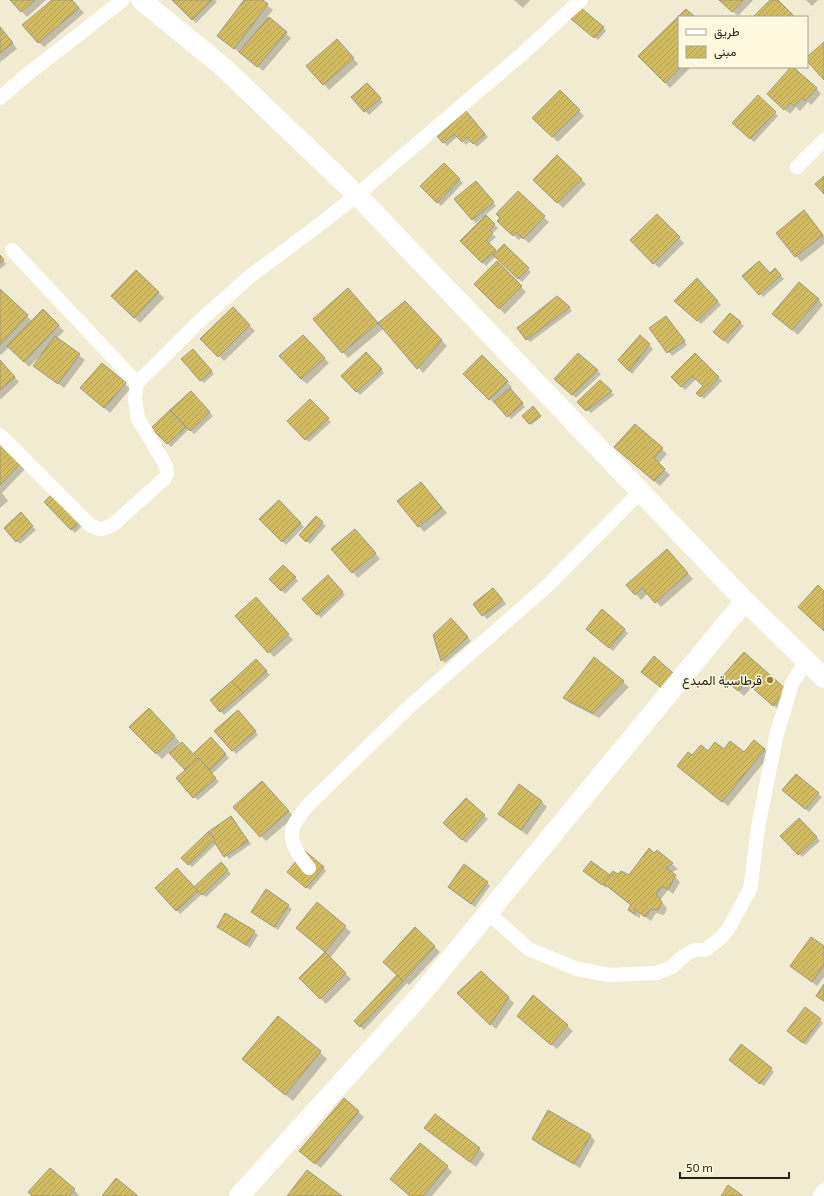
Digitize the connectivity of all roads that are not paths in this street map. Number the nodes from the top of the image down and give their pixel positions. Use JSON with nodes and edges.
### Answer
{"nodes":[{"id":1,"x":123,"y":0,"type":"edge"},
{"id":2,"x":141,"y":0,"type":"edge"},
{"id":3,"x":581,"y":0,"type":"edge"},
{"id":4,"x":0,"y":98,"type":"edge"},
{"id":5,"x":824,"y":140,"type":"edge"},
{"id":6,"x":797,"y":167,"type":"dead end"},
{"id":7,"x":356,"y":195,"type":"junction"},
{"id":8,"x":12,"y":250,"type":"dead end"},
{"id":9,"x":137,"y":383,"type":"junction"},
{"id":10,"x":0,"y":435,"type":"edge"},
{"id":11,"x":640,"y":492,"type":"junction"},
{"id":12,"x":745,"y":601,"type":"junction"},
{"id":13,"x":806,"y":662,"type":"junction"},
{"id":14,"x":824,"y":678,"type":"edge"},
{"id":15,"x":309,"y":868,"type":"dead end"},
{"id":16,"x":488,"y":914,"type":"junction"},
{"id":17,"x":824,"y":1190,"type":"edge"},
{"id":18,"x":238,"y":1196,"type":"edge"},
{"id":19,"x":820,"y":1196,"type":"edge"}],
"edges":[{"from":1,"to":4,"type":"street"},
{"from":2,"to":7,"type":"street"},
{"from":3,"to":7,"type":"street"},
{"from":5,"to":6,"type":"street"},
{"from":7,"to":9,"type":"street"},
{"from":7,"to":11,"type":"street"},
{"from":8,"to":9,"type":"street"},
{"from":9,"to":10,"type":"street"},
{"from":11,"to":12,"type":"street"},
{"from":11,"to":15,"type":"street"},
{"from":12,"to":13,"type":"street"},
{"from":12,"to":16,"type":"street"},
{"from":13,"to":14,"type":"street"},
{"from":13,"to":16,"type":"street"},
{"from":16,"to":18,"type":"street"},
{"from":17,"to":19,"type":"street"}]}
